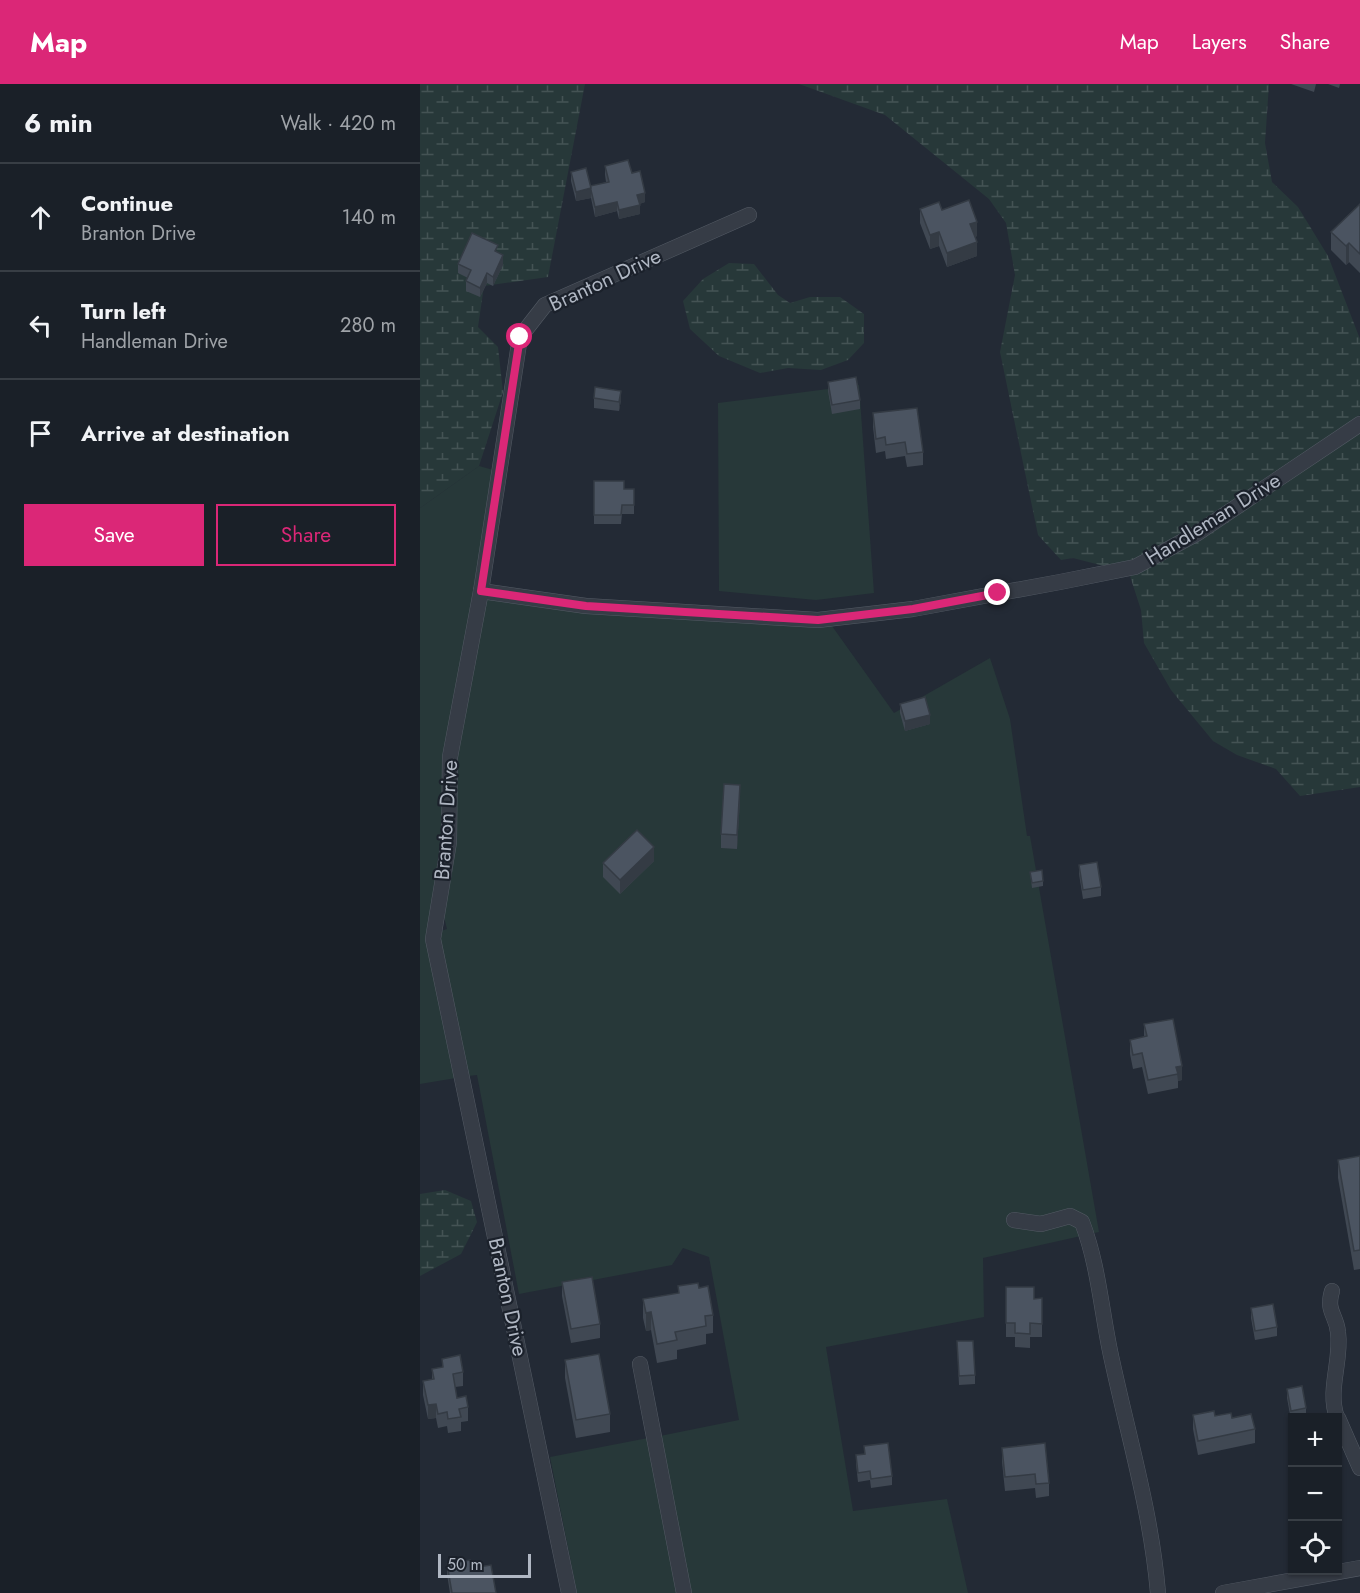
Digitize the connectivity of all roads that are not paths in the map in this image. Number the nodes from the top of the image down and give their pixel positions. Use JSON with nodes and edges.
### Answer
{"nodes":[{"id":1,"x":749,"y":215,"type":"dead end"},
{"id":2,"x":1360,"y":424,"type":"edge"},
{"id":3,"x":481,"y":591,"type":"junction"},
{"id":4,"x":1014,"y":1220,"type":"dead end"},
{"id":5,"x":1332,"y":1291,"type":"dead end"},
{"id":6,"x":640,"y":1364,"type":"dead end"},
{"id":7,"x":1336,"y":1413,"type":"edge"},
{"id":8,"x":1342,"y":1429,"type":"edge"},
{"id":9,"x":1360,"y":1468,"type":"edge"},
{"id":10,"x":1360,"y":1568,"type":"edge"},
{"id":11,"x":569,"y":1593,"type":"edge"},
{"id":12,"x":684,"y":1593,"type":"edge"},
{"id":13,"x":1158,"y":1593,"type":"edge"},
{"id":14,"x":1223,"y":1593,"type":"edge"}],
"edges":[{"from":1,"to":3,"type":"street","name":"Branton Drive"},
{"from":2,"to":3,"type":"street","name":"Handleman Drive"},
{"from":3,"to":11,"type":"street","name":"Branton Drive"},
{"from":4,"to":13,"type":"street"},
{"from":5,"to":7,"type":"street"},
{"from":6,"to":12,"type":"street"},
{"from":8,"to":9,"type":"street"},
{"from":10,"to":14,"type":"street"}]}
